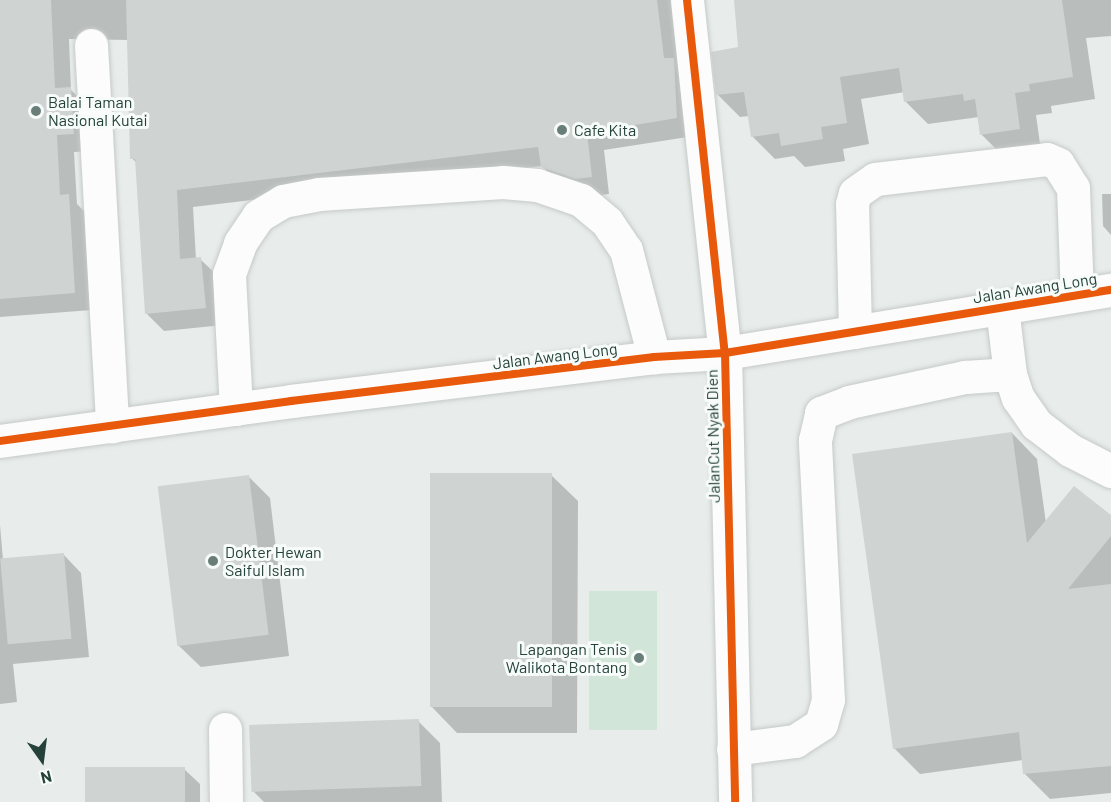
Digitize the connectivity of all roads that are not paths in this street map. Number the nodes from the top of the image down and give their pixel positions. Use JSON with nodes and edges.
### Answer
{"nodes":[{"id":1,"x":687,"y":0,"type":"edge"},
{"id":2,"x":91,"y":45,"type":"dead end"},
{"id":3,"x":1111,"y":290,"type":"edge"},
{"id":4,"x":1077,"y":295,"type":"junction"},
{"id":5,"x":1002,"y":308,"type":"junction"},
{"id":6,"x":855,"y":332,"type":"junction"},
{"id":7,"x":725,"y":353,"type":"junction"},
{"id":8,"x":654,"y":357,"type":"junction"},
{"id":9,"x":1010,"y":374,"type":"junction"},
{"id":10,"x":236,"y":409,"type":"junction"},
{"id":11,"x":112,"y":426,"type":"junction"},
{"id":12,"x":0,"y":441,"type":"edge"},
{"id":13,"x":1111,"y":471,"type":"edge"},
{"id":14,"x":225,"y":729,"type":"dead end"},
{"id":15,"x":733,"y":749,"type":"junction"},
{"id":16,"x":226,"y":802,"type":"edge"},
{"id":17,"x":735,"y":802,"type":"edge"}],
"edges":[{"from":1,"to":7,"type":"street","name":"JalanCut Nyak Dien"},
{"from":2,"to":11,"type":"street"},
{"from":3,"to":4,"type":"street","name":"Jalan Awang Long"},
{"from":4,"to":5,"type":"street","name":"Jalan Awang Long"},
{"from":4,"to":6,"type":"street"},
{"from":5,"to":6,"type":"street","name":"Jalan Awang Long"},
{"from":5,"to":9,"type":"street"},
{"from":6,"to":7,"type":"street","name":"Jalan Awang Long"},
{"from":7,"to":8,"type":"street","name":"Jalan Awang Long"},
{"from":7,"to":15,"type":"street","name":"JalanCut Nyak Dien"},
{"from":8,"to":10,"type":"street","name":"Jalan Awang Long"},
{"from":8,"to":10,"type":"street"},
{"from":9,"to":13,"type":"street"},
{"from":9,"to":15,"type":"street"},
{"from":10,"to":11,"type":"street","name":"Jalan Awang Long"},
{"from":11,"to":12,"type":"street","name":"Jalan Awang Long"},
{"from":14,"to":16,"type":"street"},
{"from":15,"to":17,"type":"street","name":"JalanCut Nyak Dien"}]}
